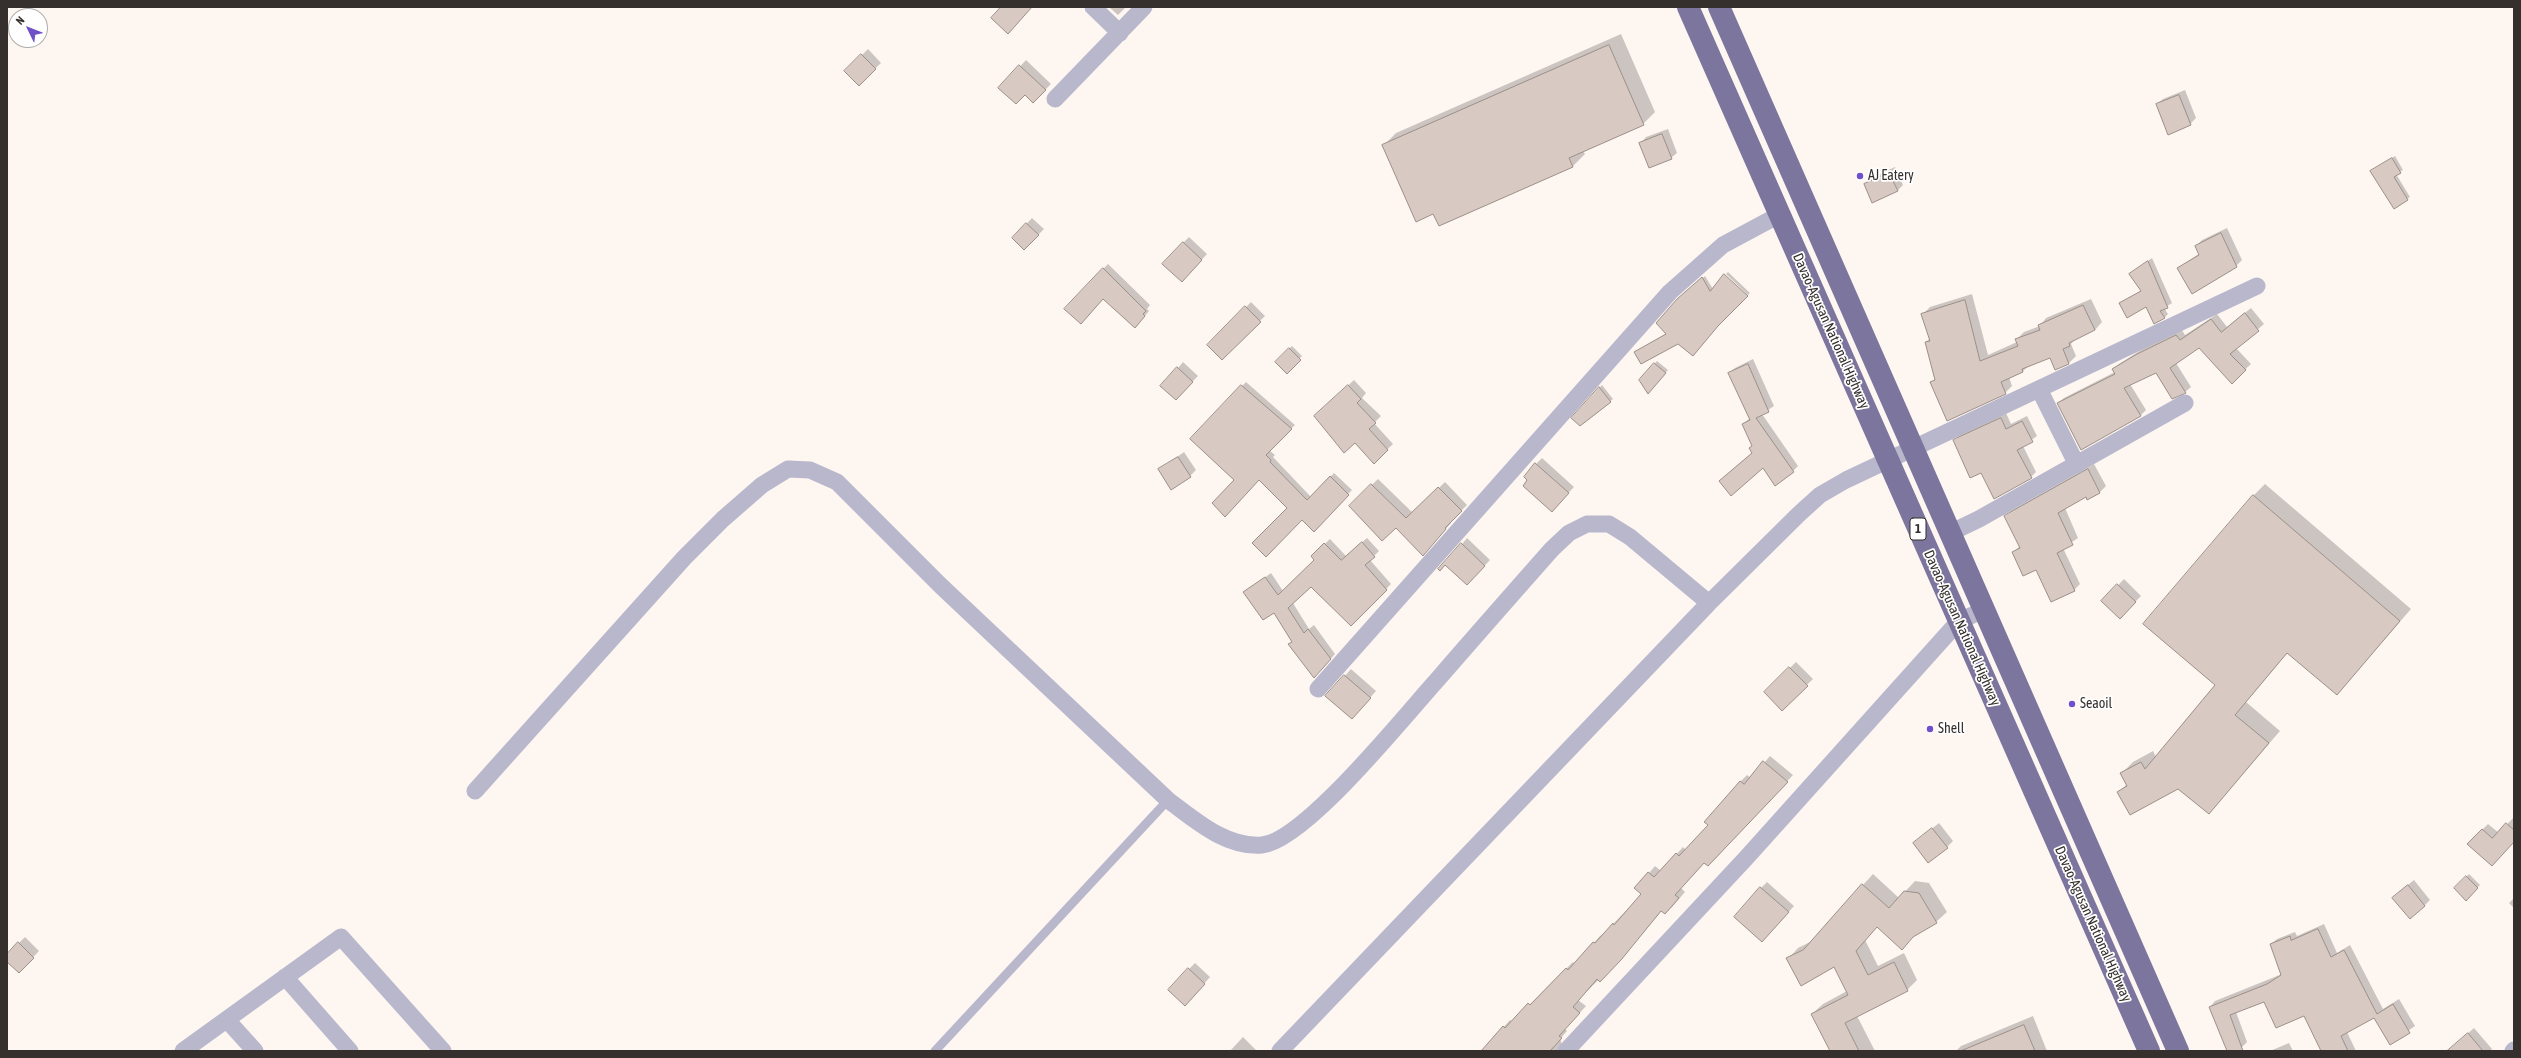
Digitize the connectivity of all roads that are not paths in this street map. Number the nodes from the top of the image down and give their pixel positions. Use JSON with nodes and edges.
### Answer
{"nodes":[{"id":1,"x":1093,"y":7,"type":"edge"},
{"id":2,"x":1144,"y":7,"type":"edge"},
{"id":3,"x":1688,"y":7,"type":"edge"},
{"id":4,"x":1719,"y":7,"type":"edge"},
{"id":5,"x":1120,"y":33,"type":"junction"},
{"id":6,"x":1055,"y":99,"type":"dead end"},
{"id":7,"x":1772,"y":130,"type":"junction"},
{"id":8,"x":1747,"y":141,"type":"junction"},
{"id":9,"x":1779,"y":215,"type":"junction"},
{"id":10,"x":2257,"y":286,"type":"dead end"},
{"id":11,"x":2039,"y":389,"type":"junction"},
{"id":12,"x":2185,"y":403,"type":"dead end"},
{"id":13,"x":1912,"y":448,"type":"junction"},
{"id":14,"x":1888,"y":460,"type":"junction"},
{"id":15,"x":2076,"y":465,"type":"junction"},
{"id":16,"x":1950,"y":533,"type":"junction"},
{"id":17,"x":1709,"y":603,"type":"junction"},
{"id":18,"x":1984,"y":610,"type":"junction"},
{"id":19,"x":1959,"y":621,"type":"junction"},
{"id":20,"x":1318,"y":689,"type":"dead end"},
{"id":21,"x":474,"y":791,"type":"dead end"},
{"id":22,"x":1168,"y":800,"type":"junction"},
{"id":23,"x":285,"y":977,"type":"junction"},
{"id":24,"x":227,"y":1020,"type":"junction"},
{"id":25,"x":183,"y":1051,"type":"edge"},
{"id":26,"x":254,"y":1051,"type":"edge"},
{"id":27,"x":350,"y":1051,"type":"edge"},
{"id":28,"x":443,"y":1051,"type":"edge"},
{"id":29,"x":935,"y":1051,"type":"edge"},
{"id":30,"x":1280,"y":1051,"type":"edge"},
{"id":31,"x":1566,"y":1051,"type":"edge"},
{"id":32,"x":2149,"y":1051,"type":"edge"},
{"id":33,"x":2178,"y":1051,"type":"edge"}],
"edges":[{"from":1,"to":5,"type":"street"},
{"from":2,"to":5,"type":"street"},
{"from":3,"to":8,"type":"highway","name":"Davao-Agusan National Highway","number":"1"},
{"from":4,"to":7,"type":"highway","name":"Davao-Agusan National Highway","number":"1"},
{"from":5,"to":6,"type":"street"},
{"from":7,"to":8,"type":"highway"},
{"from":7,"to":13,"type":"highway","name":"Davao-Agusan National Highway","number":"1"},
{"from":8,"to":9,"type":"highway","name":"Davao-Agusan National Highway","number":"1"},
{"from":9,"to":14,"type":"highway","name":"Davao-Agusan National Highway","number":"1"},
{"from":9,"to":20,"type":"street"},
{"from":10,"to":11,"type":"street"},
{"from":11,"to":13,"type":"street"},
{"from":11,"to":15,"type":"street"},
{"from":12,"to":15,"type":"street"},
{"from":13,"to":14,"type":"street"},
{"from":13,"to":16,"type":"highway","name":"Davao-Agusan National Highway","number":"1"},
{"from":14,"to":17,"type":"street"},
{"from":14,"to":19,"type":"highway","name":"Davao-Agusan National Highway","number":"1"},
{"from":15,"to":16,"type":"street"},
{"from":16,"to":18,"type":"highway","name":"Davao-Agusan National Highway","number":"1"},
{"from":17,"to":22,"type":"street"},
{"from":17,"to":30,"type":"street"},
{"from":18,"to":19,"type":"street"},
{"from":18,"to":33,"type":"highway","name":"Davao-Agusan National Highway","number":"1"},
{"from":19,"to":31,"type":"street"},
{"from":19,"to":32,"type":"highway","name":"Davao-Agusan National Highway","number":"1"},
{"from":21,"to":22,"type":"street"},
{"from":22,"to":29,"type":"lane"},
{"from":23,"to":24,"type":"street"},
{"from":23,"to":27,"type":"street"},
{"from":23,"to":28,"type":"street"},
{"from":24,"to":25,"type":"street"},
{"from":24,"to":26,"type":"street"}]}
